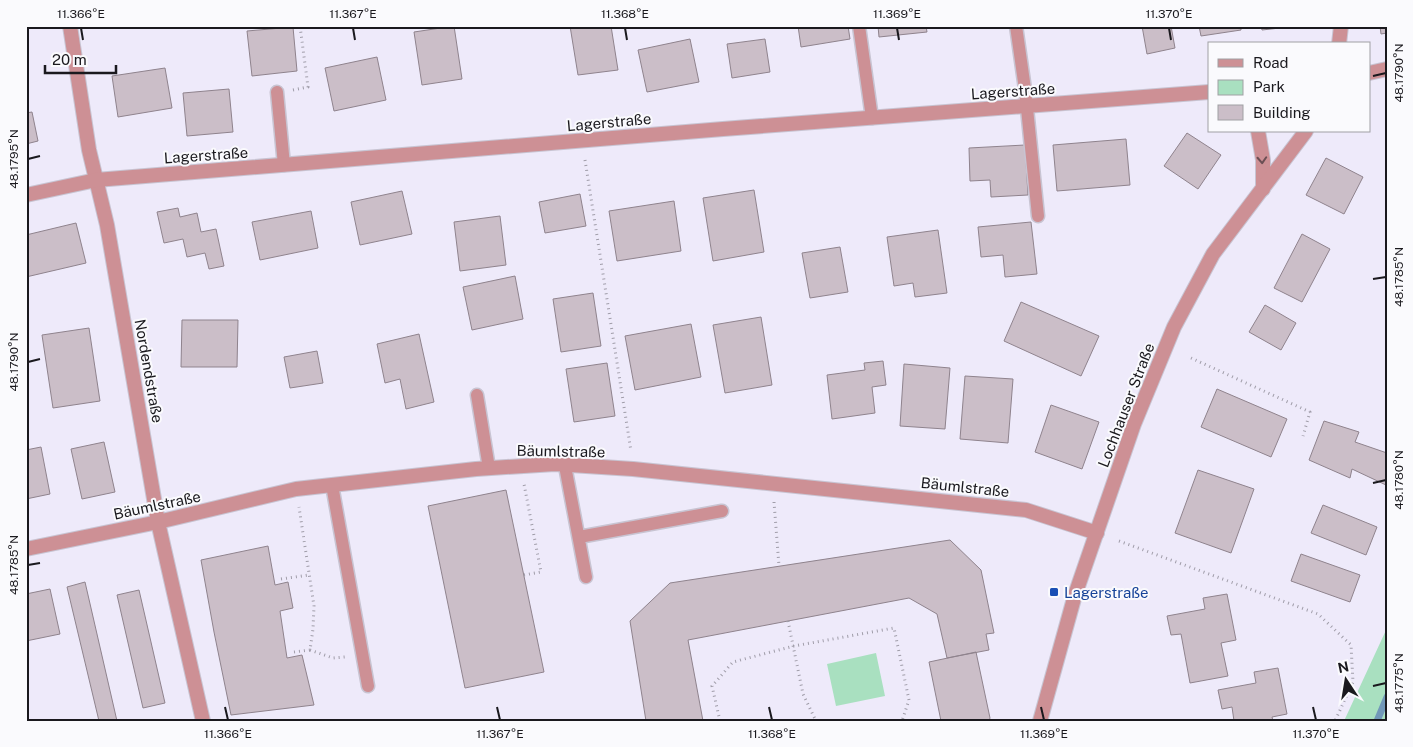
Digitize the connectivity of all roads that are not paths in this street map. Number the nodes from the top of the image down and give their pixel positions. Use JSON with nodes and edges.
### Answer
{"nodes":[{"id":1,"x":70,"y":26,"type":"edge"},
{"id":2,"x":859,"y":26,"type":"edge"},
{"id":3,"x":1016,"y":26,"type":"edge"},
{"id":4,"x":1341,"y":26,"type":"edge"},
{"id":5,"x":1339,"y":42,"type":"edge"},
{"id":6,"x":1387,"y":70,"type":"edge"},
{"id":7,"x":1370,"y":73,"type":"edge"},
{"id":8,"x":277,"y":92,"type":"road end"},
{"id":9,"x":1205,"y":94,"type":"edge"},
{"id":10,"x":1026,"y":106,"type":"junction"},
{"id":11,"x":872,"y":118,"type":"junction"},
{"id":12,"x":1258,"y":132,"type":"edge"},
{"id":13,"x":1305,"y":132,"type":"edge"},
{"id":14,"x":284,"y":165,"type":"junction"},
{"id":15,"x":96,"y":180,"type":"junction"},
{"id":16,"x":1263,"y":189,"type":"junction"},
{"id":17,"x":26,"y":195,"type":"edge"},
{"id":18,"x":1038,"y":216,"type":"dead end"},
{"id":19,"x":477,"y":395,"type":"dead end"},
{"id":20,"x":565,"y":466,"type":"junction"},
{"id":21,"x":489,"y":468,"type":"junction"},
{"id":22,"x":332,"y":485,"type":"junction"},
{"id":23,"x":722,"y":511,"type":"dead end"},
{"id":24,"x":158,"y":522,"type":"junction"},
{"id":25,"x":1097,"y":533,"type":"junction"},
{"id":26,"x":579,"y":537,"type":"junction"},
{"id":27,"x":26,"y":549,"type":"edge"},
{"id":28,"x":586,"y":577,"type":"dead end"},
{"id":29,"x":368,"y":686,"type":"dead end"},
{"id":30,"x":203,"y":721,"type":"edge"},
{"id":31,"x":1040,"y":721,"type":"edge"}],
"edges":[{"from":1,"to":15,"type":"street","name":"Nordendstraße"},
{"from":2,"to":11,"type":"lane"},
{"from":3,"to":10,"type":"lane"},
{"from":4,"to":5,"type":"street"},
{"from":6,"to":7,"type":"street"},
{"from":8,"to":14,"type":"lane"},
{"from":9,"to":10,"type":"street","name":"Lagerstraße"},
{"from":10,"to":11,"type":"street","name":"Lagerstraße"},
{"from":10,"to":18,"type":"lane"},
{"from":11,"to":14,"type":"street","name":"Lagerstraße"},
{"from":12,"to":16,"type":"street","one_way":true},
{"from":13,"to":16,"type":"street","name":"Lochhauser Straße"},
{"from":14,"to":15,"type":"street","name":"Lagerstraße"},
{"from":15,"to":17,"type":"street","name":"Lagerstraße"},
{"from":15,"to":24,"type":"street","name":"Nordendstraße"},
{"from":16,"to":25,"type":"street","name":"Lochhauser Straße"},
{"from":19,"to":21,"type":"lane"},
{"from":20,"to":21,"type":"street","name":"Bäumlstraße"},
{"from":20,"to":25,"type":"street","name":"Bäumlstraße"},
{"from":20,"to":26,"type":"lane"},
{"from":21,"to":22,"type":"street","name":"Bäumlstraße"},
{"from":22,"to":24,"type":"street","name":"Bäumlstraße"},
{"from":22,"to":29,"type":"lane"},
{"from":23,"to":26,"type":"lane"},
{"from":24,"to":27,"type":"street","name":"Bäumlstraße"},
{"from":24,"to":30,"type":"street","name":"Nordendstraße"},
{"from":25,"to":31,"type":"street","name":"Lochhauser Straße"},
{"from":26,"to":28,"type":"lane"}]}
